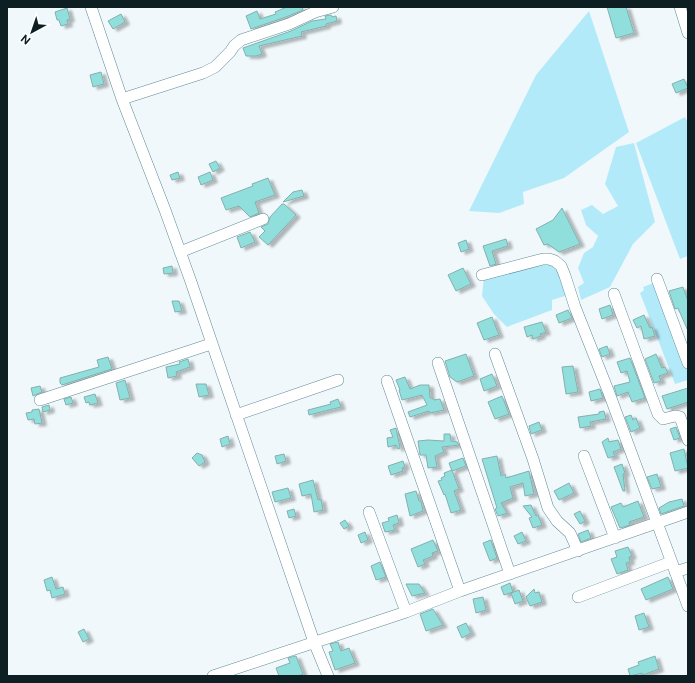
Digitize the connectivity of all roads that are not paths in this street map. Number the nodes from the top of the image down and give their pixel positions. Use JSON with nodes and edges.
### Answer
{"nodes":[{"id":1,"x":91,"y":7,"type":"edge"},
{"id":2,"x":333,"y":7,"type":"edge"},
{"id":3,"x":680,"y":7,"type":"edge"},
{"id":4,"x":315,"y":10,"type":"edge"},
{"id":5,"x":688,"y":33,"type":"edge"},
{"id":6,"x":122,"y":99,"type":"junction"},
{"id":7,"x":263,"y":219,"type":"dead end"},
{"id":8,"x":180,"y":252,"type":"junction"},
{"id":9,"x":482,"y":274,"type":"dead end"},
{"id":10,"x":657,"y":279,"type":"dead end"},
{"id":11,"x":614,"y":294,"type":"dead end"},
{"id":12,"x":211,"y":344,"type":"junction"},
{"id":13,"x":495,"y":354,"type":"dead end"},
{"id":14,"x":438,"y":363,"type":"dead end"},
{"id":15,"x":688,"y":363,"type":"edge"},
{"id":16,"x":338,"y":380,"type":"dead end"},
{"id":17,"x":387,"y":381,"type":"dead end"},
{"id":18,"x":40,"y":400,"type":"dead end"},
{"id":19,"x":236,"y":415,"type":"junction"},
{"id":20,"x":688,"y":440,"type":"edge"},
{"id":21,"x":584,"y":456,"type":"dead end"},
{"id":22,"x":369,"y":512,"type":"dead end"},
{"id":23,"x":688,"y":512,"type":"edge"},
{"id":24,"x":656,"y":524,"type":"junction"},
{"id":25,"x":615,"y":538,"type":"junction"},
{"id":26,"x":578,"y":551,"type":"junction"},
{"id":27,"x":673,"y":567,"type":"junction"},
{"id":28,"x":688,"y":568,"type":"edge"},
{"id":29,"x":510,"y":574,"type":"junction"},
{"id":30,"x":460,"y":591,"type":"junction"},
{"id":31,"x":578,"y":597,"type":"dead end"},
{"id":32,"x":688,"y":606,"type":"edge"},
{"id":33,"x":406,"y":612,"type":"junction"},
{"id":34,"x":314,"y":642,"type":"junction"},
{"id":35,"x":213,"y":676,"type":"edge"},
{"id":36,"x":328,"y":676,"type":"edge"}],
"edges":[{"from":1,"to":6,"type":"street"},
{"from":2,"to":4,"type":"street"},
{"from":3,"to":5,"type":"street"},
{"from":4,"to":6,"type":"street"},
{"from":6,"to":8,"type":"street"},
{"from":7,"to":8,"type":"street"},
{"from":8,"to":12,"type":"street"},
{"from":9,"to":24,"type":"street"},
{"from":10,"to":15,"type":"street"},
{"from":11,"to":20,"type":"street"},
{"from":12,"to":18,"type":"street"},
{"from":12,"to":19,"type":"street"},
{"from":13,"to":26,"type":"street"},
{"from":14,"to":29,"type":"street"},
{"from":16,"to":19,"type":"street"},
{"from":17,"to":30,"type":"street"},
{"from":19,"to":34,"type":"street"},
{"from":21,"to":25,"type":"street"},
{"from":22,"to":33,"type":"street"},
{"from":23,"to":24,"type":"street"},
{"from":24,"to":25,"type":"street"},
{"from":24,"to":27,"type":"street"},
{"from":25,"to":26,"type":"street"},
{"from":26,"to":29,"type":"street"},
{"from":27,"to":28,"type":"street"},
{"from":27,"to":31,"type":"street"},
{"from":27,"to":32,"type":"street"},
{"from":29,"to":30,"type":"street"},
{"from":30,"to":33,"type":"street"},
{"from":33,"to":34,"type":"street"},
{"from":34,"to":35,"type":"street"},
{"from":34,"to":36,"type":"street"}]}
